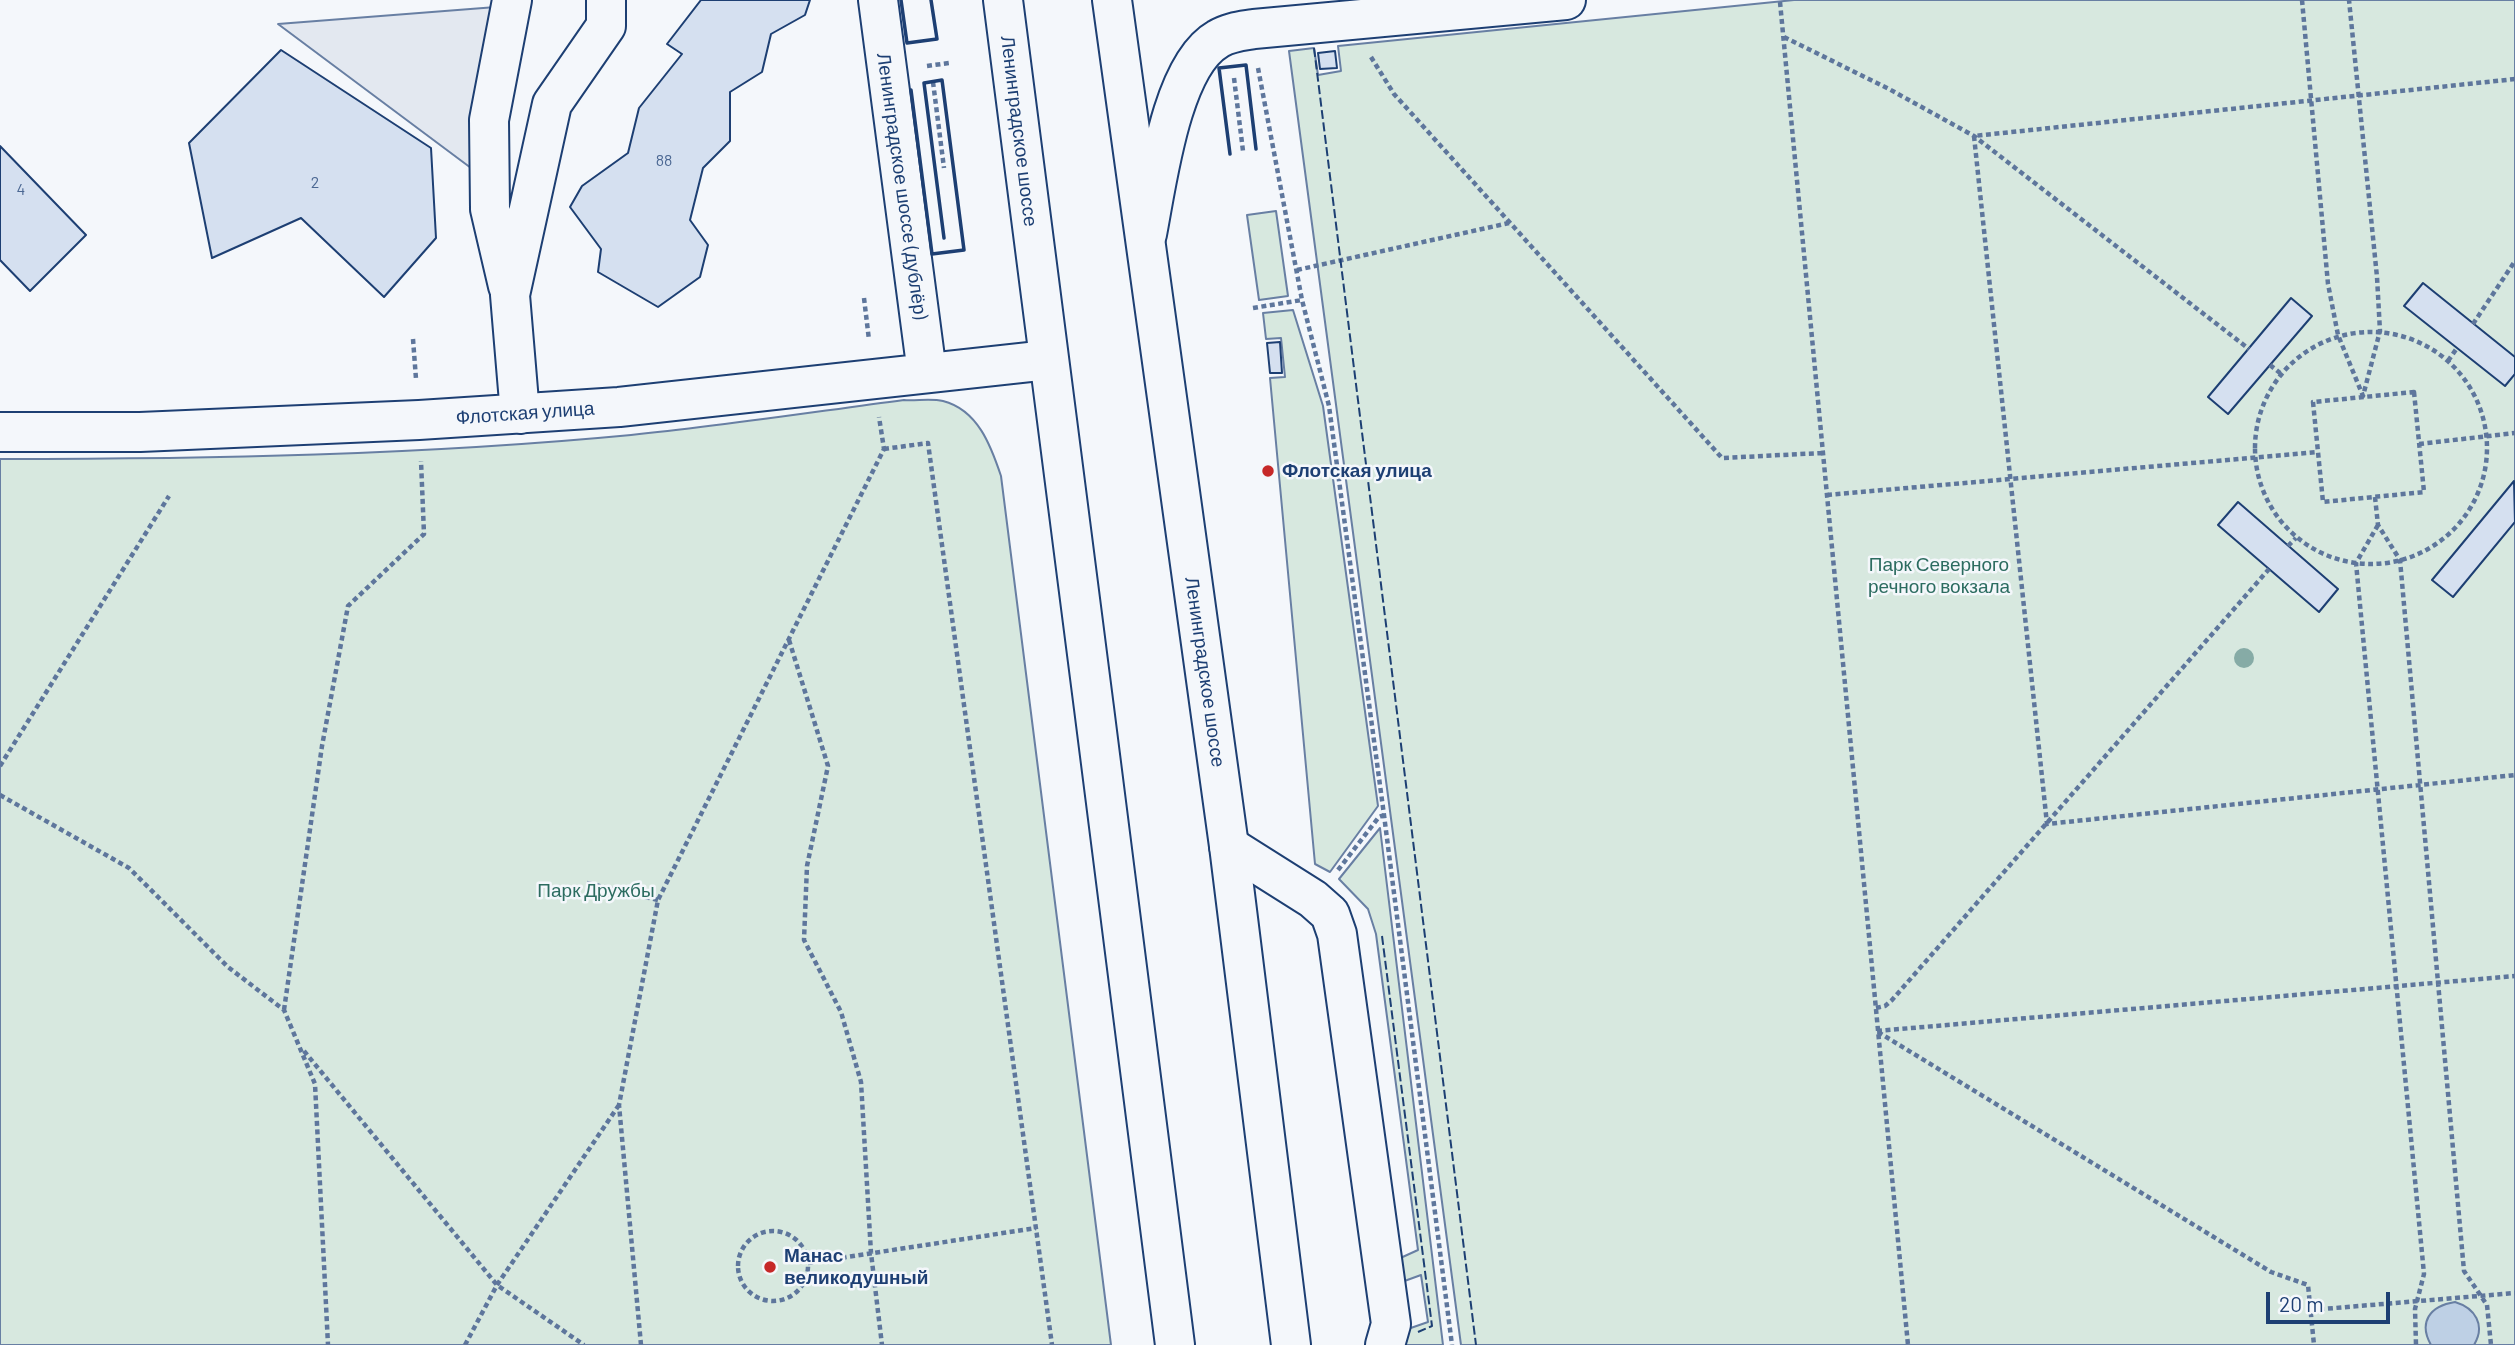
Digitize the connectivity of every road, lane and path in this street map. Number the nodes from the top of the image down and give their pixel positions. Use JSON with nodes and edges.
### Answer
{"nodes":[{"id":1,"x":512,"y":0,"type":"edge"},
{"id":2,"x":606,"y":0,"type":"edge"},
{"id":3,"x":878,"y":0,"type":"edge"},
{"id":4,"x":1003,"y":0,"type":"edge"},
{"id":5,"x":1112,"y":0,"type":"edge"},
{"id":6,"x":1566,"y":0,"type":"edge"},
{"id":7,"x":2302,"y":0,"type":"edge"},
{"id":8,"x":2349,"y":0,"type":"edge"},
{"id":9,"x":1780,"y":2,"type":"edge"},
{"id":10,"x":1348,"y":21,"type":"junction"},
{"id":11,"x":1783,"y":36,"type":"junction"},
{"id":12,"x":949,"y":63,"type":"dead end"},
{"id":13,"x":925,"y":66,"type":"dead end"},
{"id":14,"x":1233,"y":66,"type":"dead end"},
{"id":15,"x":1258,"y":66,"type":"dead end"},
{"id":16,"x":2515,"y":79,"type":"edge"},
{"id":17,"x":2359,"y":95,"type":"junction"},
{"id":18,"x":2311,"y":100,"type":"junction"},
{"id":19,"x":1974,"y":136,"type":"junction"},
{"id":20,"x":1243,"y":151,"type":"dead end"},
{"id":21,"x":1510,"y":223,"type":"junction"},
{"id":22,"x":1145,"y":243,"type":"junction"},
{"id":23,"x":2515,"y":261,"type":"edge"},
{"id":24,"x":1297,"y":270,"type":"junction"},
{"id":25,"x":510,"y":295,"type":"junction"},
{"id":26,"x":864,"y":298,"type":"dead end"},
{"id":27,"x":1302,"y":300,"type":"junction"},
{"id":28,"x":1253,"y":308,"type":"dead end"},
{"id":29,"x":2473,"y":324,"type":"dead end"},
{"id":30,"x":2380,"y":331,"type":"junction"},
{"id":31,"x":2338,"y":335,"type":"junction"},
{"id":32,"x":413,"y":339,"type":"dead end"},
{"id":33,"x":869,"y":341,"type":"dead end"},
{"id":34,"x":2457,"y":348,"type":"dead end"},
{"id":35,"x":2249,"y":349,"type":"dead end"},
{"id":36,"x":1048,"y":360,"type":"junction"},
{"id":37,"x":2448,"y":361,"type":"junction"},
{"id":38,"x":2270,"y":365,"type":"dead end"},
{"id":39,"x":927,"y":373,"type":"junction"},
{"id":40,"x":2280,"y":373,"type":"junction"},
{"id":41,"x":416,"y":384,"type":"dead end"},
{"id":42,"x":2364,"y":397,"type":"junction"},
{"id":43,"x":879,"y":413,"type":"dead end"},
{"id":44,"x":520,"y":414,"type":"junction"},
{"id":45,"x":0,"y":432,"type":"edge"},
{"id":46,"x":2515,"y":433,"type":"edge"},
{"id":47,"x":2487,"y":436,"type":"junction"},
{"id":48,"x":2420,"y":444,"type":"junction"},
{"id":49,"x":420,"y":449,"type":"dead end"},
{"id":50,"x":884,"y":449,"type":"junction"},
{"id":51,"x":2318,"y":452,"type":"junction"},
{"id":52,"x":1822,"y":453,"type":"junction"},
{"id":53,"x":2254,"y":457,"type":"junction"},
{"id":54,"x":2010,"y":478,"type":"junction"},
{"id":55,"x":1827,"y":495,"type":"junction"},
{"id":56,"x":169,"y":496,"type":"dead end"},
{"id":57,"x":2375,"y":497,"type":"junction"},
{"id":58,"x":2378,"y":525,"type":"junction"},
{"id":59,"x":2296,"y":538,"type":"junction"},
{"id":60,"x":2288,"y":546,"type":"dead end"},
{"id":61,"x":2400,"y":560,"type":"junction"},
{"id":62,"x":2356,"y":563,"type":"junction"},
{"id":63,"x":2269,"y":569,"type":"dead end"},
{"id":64,"x":789,"y":640,"type":"junction"},
{"id":65,"x":0,"y":766,"type":"edge"},
{"id":66,"x":2515,"y":775,"type":"edge"},
{"id":67,"x":2420,"y":785,"type":"junction"},
{"id":68,"x":2378,"y":789,"type":"junction"},
{"id":69,"x":0,"y":795,"type":"edge"},
{"id":70,"x":1384,"y":815,"type":"junction"},
{"id":71,"x":2047,"y":824,"type":"junction"},
{"id":72,"x":1229,"y":846,"type":"junction"},
{"id":73,"x":587,"y":883,"type":"dead end"},
{"id":74,"x":1313,"y":899,"type":"junction"},
{"id":75,"x":659,"y":900,"type":"junction"},
{"id":76,"x":2515,"y":976,"type":"edge"},
{"id":77,"x":2438,"y":984,"type":"junction"},
{"id":78,"x":2396,"y":988,"type":"junction"},
{"id":79,"x":1876,"y":1008,"type":"junction"},
{"id":80,"x":284,"y":1010,"type":"junction"},
{"id":81,"x":1877,"y":1031,"type":"junction"},
{"id":82,"x":300,"y":1046,"type":"junction"},
{"id":83,"x":619,"y":1105,"type":"junction"},
{"id":84,"x":1036,"y":1228,"type":"junction"},
{"id":85,"x":871,"y":1253,"type":"junction"},
{"id":86,"x":808,"y":1263,"type":"junction"},
{"id":87,"x":497,"y":1285,"type":"junction"},
{"id":88,"x":2515,"y":1293,"type":"edge"},
{"id":89,"x":2482,"y":1296,"type":"junction"},
{"id":90,"x":2417,"y":1301,"type":"junction"},
{"id":91,"x":2311,"y":1310,"type":"junction"},
{"id":92,"x":328,"y":1345,"type":"edge"},
{"id":93,"x":465,"y":1345,"type":"edge"},
{"id":94,"x":584,"y":1345,"type":"edge"},
{"id":95,"x":641,"y":1345,"type":"edge"},
{"id":96,"x":882,"y":1345,"type":"edge"},
{"id":97,"x":1052,"y":1345,"type":"edge"},
{"id":98,"x":1175,"y":1345,"type":"edge"},
{"id":99,"x":1291,"y":1345,"type":"edge"},
{"id":100,"x":1385,"y":1345,"type":"edge"},
{"id":101,"x":1452,"y":1345,"type":"edge"},
{"id":102,"x":1908,"y":1345,"type":"edge"},
{"id":103,"x":2314,"y":1345,"type":"edge"},
{"id":104,"x":2416,"y":1345,"type":"edge"},
{"id":105,"x":2491,"y":1345,"type":"edge"}],
"edges":[{"from":1,"to":25,"type":"main road"},
{"from":2,"to":25,"type":"main road"},
{"from":3,"to":39,"type":"main road","name":"Ленинградское шоссе (дублёр)"},
{"from":4,"to":36,"type":"main road","name":"Ленинградское шоссе"},
{"from":5,"to":22,"type":"main road","name":"Ленинградское шоссе"},
{"from":6,"to":10,"type":"main road"},
{"from":7,"to":18,"type":"path"},
{"from":8,"to":17,"type":"path"},
{"from":9,"to":11,"type":"path"},
{"from":10,"to":21,"type":"path"},
{"from":10,"to":22,"type":"main road"},
{"from":11,"to":19,"type":"path"},
{"from":11,"to":52,"type":"path"},
{"from":12,"to":13,"type":"path"},
{"from":14,"to":20,"type":"path"},
{"from":15,"to":24,"type":"path"},
{"from":16,"to":17,"type":"path"},
{"from":17,"to":18,"type":"path"},
{"from":17,"to":30,"type":"path"},
{"from":18,"to":19,"type":"path"},
{"from":18,"to":31,"type":"path"},
{"from":19,"to":35,"type":"path"},
{"from":19,"to":54,"type":"path"},
{"from":21,"to":24,"type":"path"},
{"from":21,"to":52,"type":"path"},
{"from":22,"to":72,"type":"main road","name":"Ленинградское шоссе"},
{"from":23,"to":29,"type":"path"},
{"from":24,"to":27,"type":"path"},
{"from":25,"to":44,"type":"main road"},
{"from":26,"to":33,"type":"path"},
{"from":27,"to":28,"type":"path"},
{"from":27,"to":70,"type":"path"},
{"from":30,"to":31,"type":"path"},
{"from":30,"to":37,"type":"path"},
{"from":30,"to":42,"type":"path"},
{"from":31,"to":40,"type":"path"},
{"from":31,"to":42,"type":"path"},
{"from":32,"to":41,"type":"path"},
{"from":34,"to":37,"type":"path"},
{"from":36,"to":39,"type":"main road","name":"Флотская улица"},
{"from":36,"to":98,"type":"main road","name":"Ленинградское шоссе"},
{"from":37,"to":47,"type":"path"},
{"from":38,"to":40,"type":"path"},
{"from":39,"to":44,"type":"main road","name":"Флотская улица"},
{"from":40,"to":53,"type":"path"},
{"from":42,"to":48,"type":"path"},
{"from":42,"to":51,"type":"path"},
{"from":43,"to":50,"type":"path"},
{"from":44,"to":45,"type":"main road","name":"Флотская улица"},
{"from":46,"to":47,"type":"path"},
{"from":47,"to":48,"type":"path"},
{"from":47,"to":61,"type":"path"},
{"from":48,"to":57,"type":"path"},
{"from":49,"to":80,"type":"path"},
{"from":50,"to":64,"type":"path"},
{"from":50,"to":84,"type":"path"},
{"from":51,"to":53,"type":"path"},
{"from":51,"to":57,"type":"path"},
{"from":52,"to":55,"type":"path"},
{"from":53,"to":54,"type":"path"},
{"from":53,"to":59,"type":"path"},
{"from":54,"to":55,"type":"path"},
{"from":54,"to":71,"type":"path"},
{"from":55,"to":79,"type":"path"},
{"from":56,"to":65,"type":"path"},
{"from":57,"to":58,"type":"path"},
{"from":58,"to":61,"type":"path"},
{"from":58,"to":62,"type":"path"},
{"from":59,"to":60,"type":"path"},
{"from":59,"to":62,"type":"path"},
{"from":61,"to":62,"type":"path"},
{"from":61,"to":67,"type":"path"},
{"from":62,"to":68,"type":"path"},
{"from":63,"to":71,"type":"path"},
{"from":64,"to":75,"type":"path"},
{"from":64,"to":85,"type":"path"},
{"from":66,"to":67,"type":"path"},
{"from":67,"to":68,"type":"path"},
{"from":67,"to":77,"type":"path"},
{"from":68,"to":71,"type":"path"},
{"from":68,"to":78,"type":"path"},
{"from":69,"to":80,"type":"path"},
{"from":70,"to":74,"type":"path"},
{"from":70,"to":101,"type":"path"},
{"from":71,"to":79,"type":"path"},
{"from":72,"to":74,"type":"main road"},
{"from":72,"to":99,"type":"main road","name":"Ленинградское шоссе"},
{"from":73,"to":75,"type":"path"},
{"from":74,"to":100,"type":"main road"},
{"from":75,"to":83,"type":"path"},
{"from":76,"to":77,"type":"path"},
{"from":77,"to":78,"type":"path"},
{"from":77,"to":89,"type":"path"},
{"from":78,"to":81,"type":"path"},
{"from":78,"to":90,"type":"path"},
{"from":79,"to":81,"type":"path"},
{"from":80,"to":82,"type":"path"},
{"from":81,"to":91,"type":"path"},
{"from":81,"to":102,"type":"path"},
{"from":82,"to":87,"type":"path"},
{"from":82,"to":92,"type":"path"},
{"from":83,"to":87,"type":"path"},
{"from":83,"to":95,"type":"path"},
{"from":84,"to":85,"type":"path"},
{"from":84,"to":97,"type":"path"},
{"from":85,"to":86,"type":"path"},
{"from":85,"to":96,"type":"path"},
{"from":86,"to":86,"type":"path"},
{"from":87,"to":93,"type":"path"},
{"from":87,"to":94,"type":"path"},
{"from":88,"to":89,"type":"path"},
{"from":89,"to":90,"type":"path"},
{"from":89,"to":105,"type":"path"},
{"from":90,"to":91,"type":"path"},
{"from":90,"to":104,"type":"path"},
{"from":91,"to":103,"type":"path"}]}
